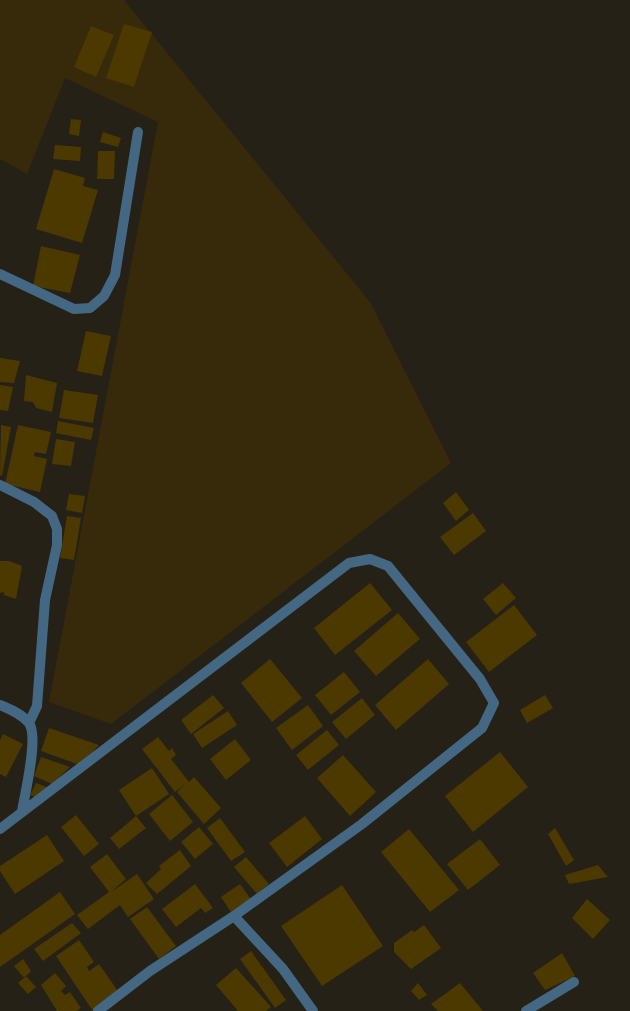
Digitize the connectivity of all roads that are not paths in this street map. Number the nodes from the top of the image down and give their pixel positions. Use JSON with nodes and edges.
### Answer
{"nodes":[{"id":1,"x":138,"y":132,"type":"dead end"},
{"id":2,"x":0,"y":274,"type":"edge"},
{"id":3,"x":0,"y":485,"type":"edge"},
{"id":4,"x":0,"y":705,"type":"edge"},
{"id":5,"x":29,"y":723,"type":"junction"},
{"id":6,"x":22,"y":811,"type":"junction"},
{"id":7,"x":0,"y":829,"type":"edge"},
{"id":8,"x":234,"y":916,"type":"junction"},
{"id":9,"x":574,"y":982,"type":"dead end"},
{"id":10,"x":98,"y":1011,"type":"edge"},
{"id":11,"x":313,"y":1011,"type":"edge"},
{"id":12,"x":526,"y":1011,"type":"edge"}],
"edges":[{"from":1,"to":2,"type":"street"},
{"from":3,"to":5,"type":"street"},
{"from":4,"to":5,"type":"street"},
{"from":5,"to":6,"type":"street"},
{"from":6,"to":7,"type":"street"},
{"from":6,"to":8,"type":"street"},
{"from":8,"to":10,"type":"street"},
{"from":8,"to":11,"type":"street"},
{"from":9,"to":12,"type":"street"}]}
